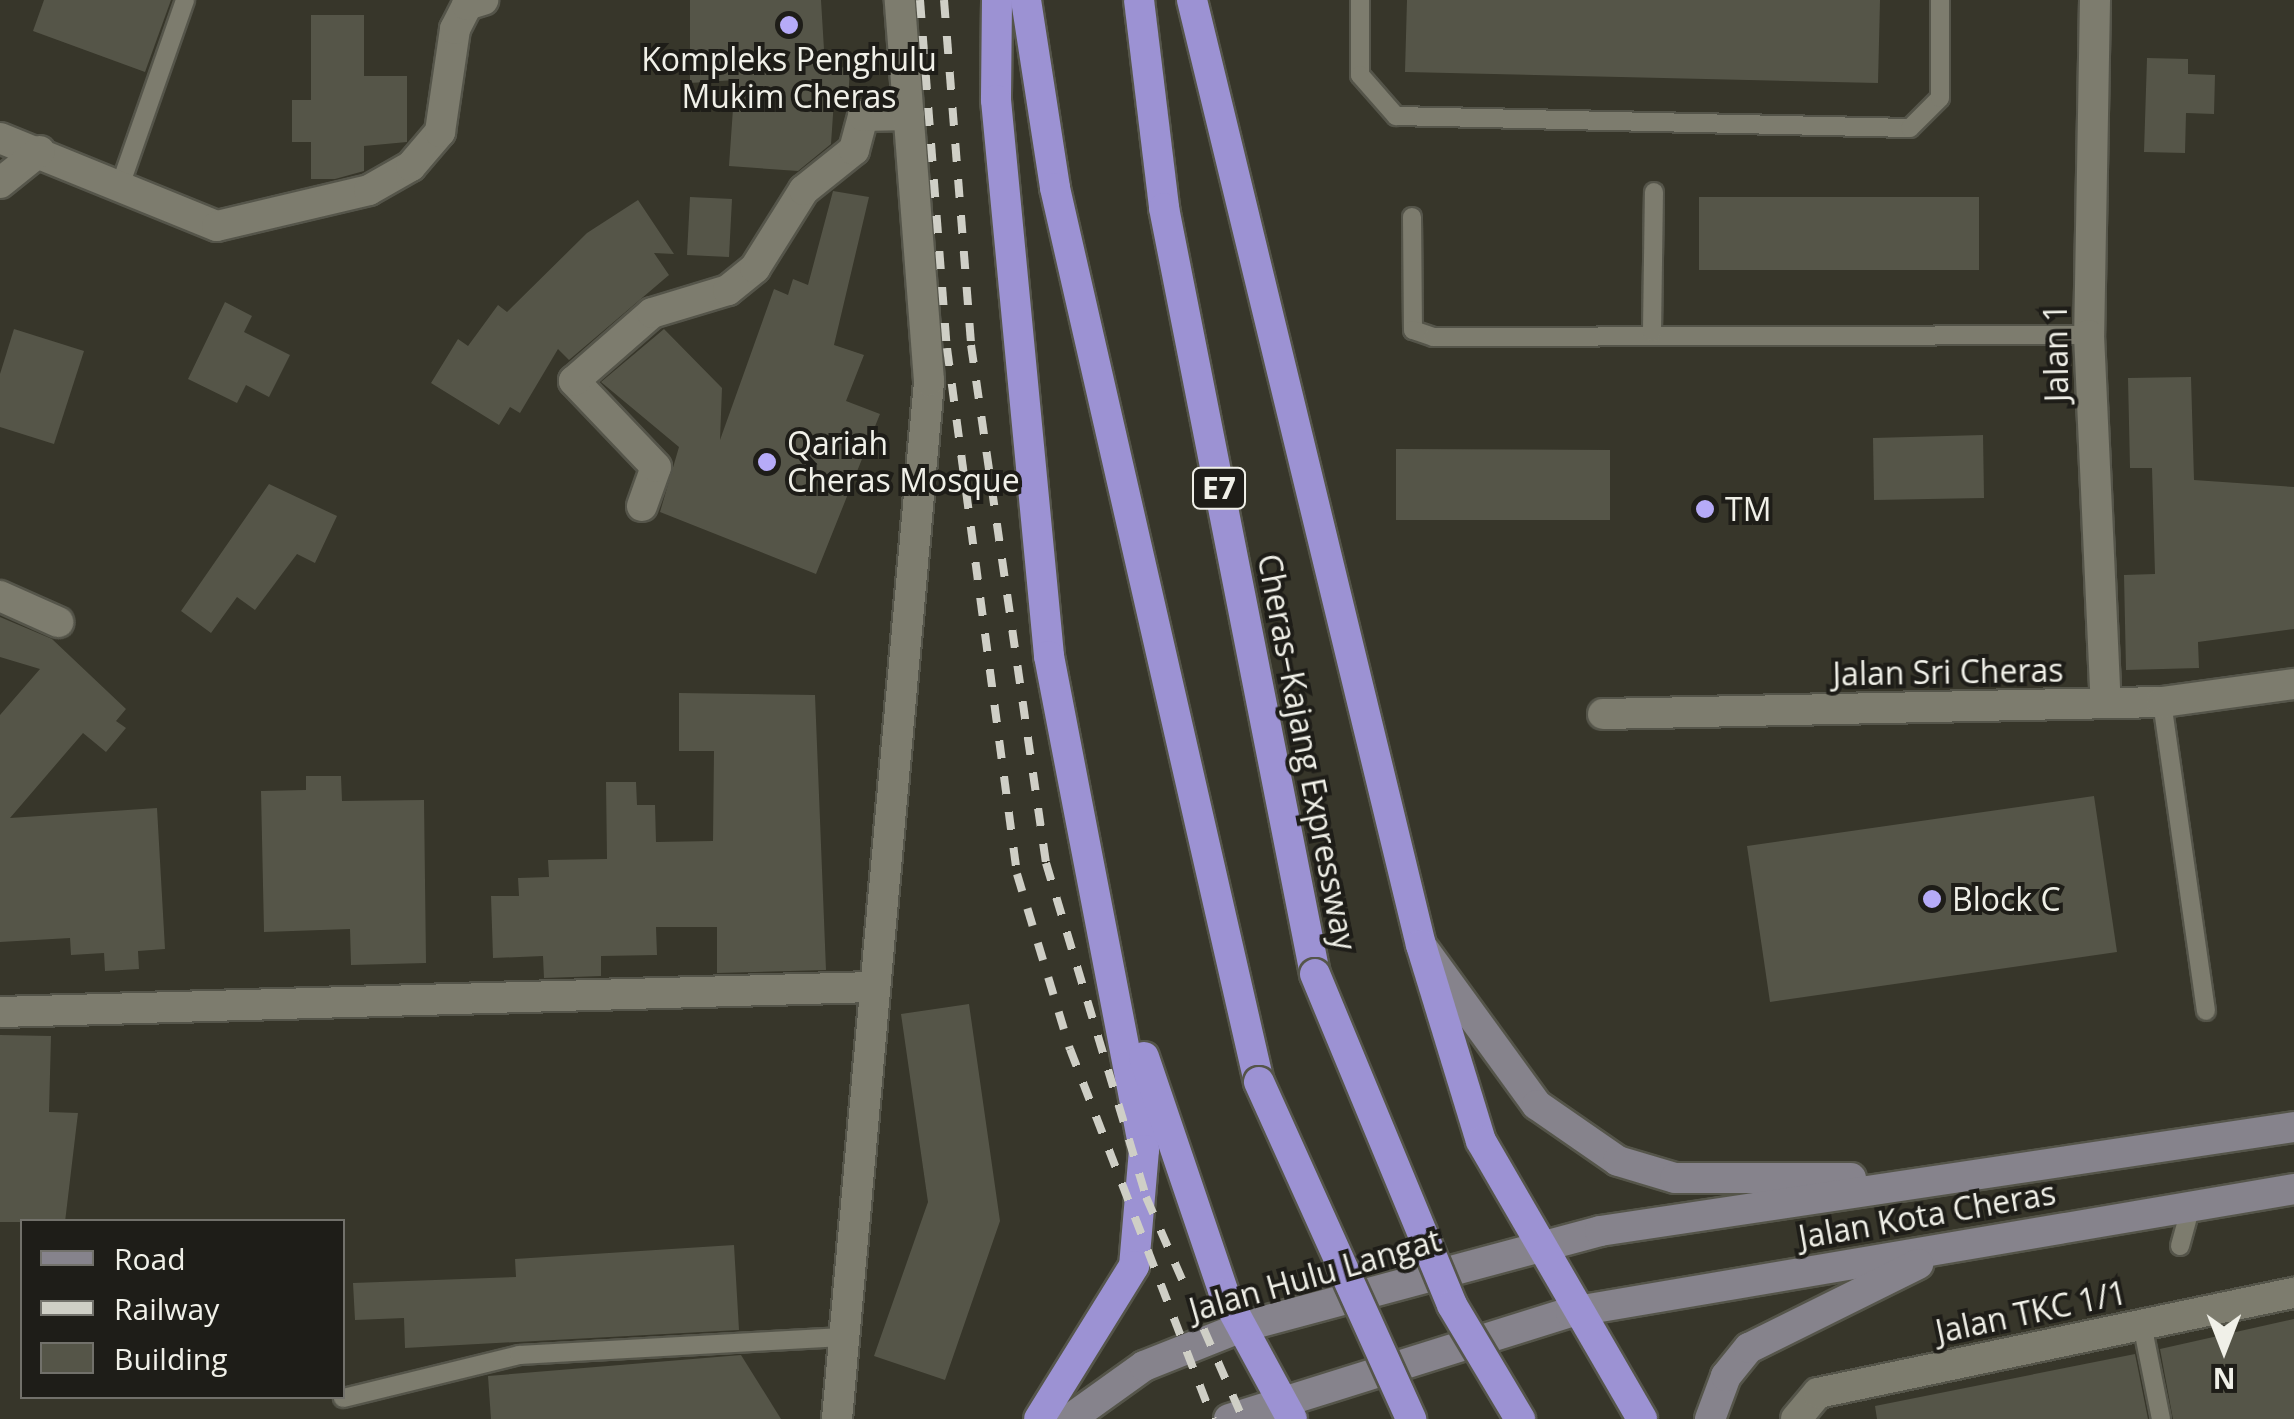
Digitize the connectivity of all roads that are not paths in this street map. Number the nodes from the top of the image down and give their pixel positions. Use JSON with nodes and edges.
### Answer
{"nodes":[{"id":1,"x":186,"y":0,"type":"edge"},
{"id":2,"x":483,"y":0,"type":"edge"},
{"id":3,"x":900,"y":0,"type":"edge"},
{"id":4,"x":996,"y":0,"type":"edge"},
{"id":5,"x":1026,"y":0,"type":"edge"},
{"id":6,"x":1138,"y":0,"type":"edge"},
{"id":7,"x":1192,"y":0,"type":"edge"},
{"id":8,"x":1360,"y":0,"type":"edge"},
{"id":9,"x":1940,"y":0,"type":"edge"},
{"id":10,"x":2095,"y":0,"type":"edge"},
{"id":11,"x":909,"y":115,"type":"junction"},
{"id":12,"x":0,"y":138,"type":"edge"},
{"id":13,"x":40,"y":150,"type":"junction"},
{"id":14,"x":0,"y":183,"type":"edge"},
{"id":15,"x":121,"y":183,"type":"junction"},
{"id":16,"x":1654,"y":192,"type":"dead end"},
{"id":17,"x":1412,"y":217,"type":"dead end"},
{"id":18,"x":1652,"y":332,"type":"junction"},
{"id":19,"x":2088,"y":336,"type":"junction"},
{"id":20,"x":642,"y":506,"type":"dead end"},
{"id":21,"x":0,"y":596,"type":"edge"},
{"id":22,"x":58,"y":622,"type":"dead end"},
{"id":23,"x":2294,"y":684,"type":"edge"},
{"id":24,"x":2162,"y":702,"type":"junction"},
{"id":25,"x":2106,"y":703,"type":"junction"},
{"id":26,"x":1603,"y":714,"type":"dead end"},
{"id":27,"x":1421,"y":945,"type":"junction"},
{"id":28,"x":1110,"y":954,"type":"junction"},
{"id":29,"x":872,"y":987,"type":"junction"},
{"id":30,"x":2206,"y":1011,"type":"dead end"},
{"id":31,"x":0,"y":1012,"type":"edge"},
{"id":32,"x":2294,"y":1127,"type":"edge"},
{"id":33,"x":1956,"y":1178,"type":"junction"},
{"id":34,"x":2294,"y":1189,"type":"edge"},
{"id":35,"x":2190,"y":1206,"type":"junction"},
{"id":36,"x":1971,"y":1242,"type":"junction"},
{"id":37,"x":2180,"y":1246,"type":"dead end"},
{"id":38,"x":1538,"y":1248,"type":"junction"},
{"id":39,"x":2294,"y":1293,"type":"edge"},
{"id":40,"x":1572,"y":1312,"type":"junction"},
{"id":41,"x":2142,"y":1324,"type":"junction"},
{"id":42,"x":1242,"y":1327,"type":"junction"},
{"id":43,"x":843,"y":1337,"type":"junction"},
{"id":44,"x":345,"y":1398,"type":"edge"},
{"id":45,"x":1286,"y":1408,"type":"edge"},
{"id":46,"x":837,"y":1419,"type":"edge"},
{"id":47,"x":1039,"y":1419,"type":"edge"},
{"id":48,"x":1070,"y":1419,"type":"edge"},
{"id":49,"x":1229,"y":1419,"type":"edge"},
{"id":50,"x":1412,"y":1419,"type":"edge"},
{"id":51,"x":1520,"y":1419,"type":"edge"},
{"id":52,"x":1642,"y":1419,"type":"edge"},
{"id":53,"x":1710,"y":1419,"type":"edge"},
{"id":54,"x":1796,"y":1419,"type":"edge"},
{"id":55,"x":2161,"y":1419,"type":"edge"}],
"edges":[{"from":1,"to":15,"type":"lane"},
{"from":2,"to":15,"type":"street"},
{"from":3,"to":11,"type":"street"},
{"from":4,"to":28,"type":"highway"},
{"from":5,"to":50,"type":"highway","bridge":true},
{"from":6,"to":51,"type":"highway","name":"Cheras–Kajang Expressway","number":"E7","bridge":true},
{"from":7,"to":27,"type":"highway"},
{"from":8,"to":9,"type":"lane"},
{"from":10,"to":19,"type":"street","name":"Jalan 1"},
{"from":11,"to":20,"type":"street"},
{"from":11,"to":29,"type":"street"},
{"from":12,"to":13,"type":"street"},
{"from":13,"to":14,"type":"street"},
{"from":13,"to":15,"type":"street"},
{"from":16,"to":18,"type":"lane"},
{"from":17,"to":18,"type":"lane"},
{"from":18,"to":19,"type":"lane"},
{"from":19,"to":25,"type":"street","name":"Jalan 1"},
{"from":21,"to":22,"type":"street"},
{"from":23,"to":24,"type":"street","name":"Jalan Sri Cheras"},
{"from":24,"to":25,"type":"street","name":"Jalan Sri Cheras"},
{"from":24,"to":30,"type":"lane"},
{"from":25,"to":26,"type":"street","name":"Jalan Sri Cheras"},
{"from":27,"to":33,"type":"main road"},
{"from":27,"to":38,"type":"highway"},
{"from":28,"to":42,"type":"highway"},
{"from":28,"to":47,"type":"highway"},
{"from":29,"to":31,"type":"street"},
{"from":29,"to":43,"type":"street"},
{"from":32,"to":33,"type":"main road","name":"Jalan Kota Cheras"},
{"from":33,"to":38,"type":"main road","name":"Jalan Kota Cheras"},
{"from":34,"to":35,"type":"main road","name":"Jalan Kota Cheras"},
{"from":35,"to":36,"type":"main road","name":"Jalan Kota Cheras"},
{"from":35,"to":37,"type":"lane"},
{"from":36,"to":40,"type":"main road","name":"Jalan Kota Cheras"},
{"from":36,"to":53,"type":"main road"},
{"from":38,"to":40,"type":"highway"},
{"from":38,"to":42,"type":"main road","name":"Jalan Hulu Langat"},
{"from":39,"to":41,"type":"street","name":"Jalan TKC 1/1"},
{"from":40,"to":45,"type":"main road"},
{"from":40,"to":52,"type":"highway"},
{"from":41,"to":54,"type":"street","name":"Jalan TKC 1/1"},
{"from":41,"to":55,"type":"lane"},
{"from":42,"to":45,"type":"highway"},
{"from":42,"to":48,"type":"main road","name":"Jalan Hulu Langat"},
{"from":43,"to":44,"type":"lane"},
{"from":43,"to":46,"type":"street"},
{"from":45,"to":49,"type":"main road"}]}
